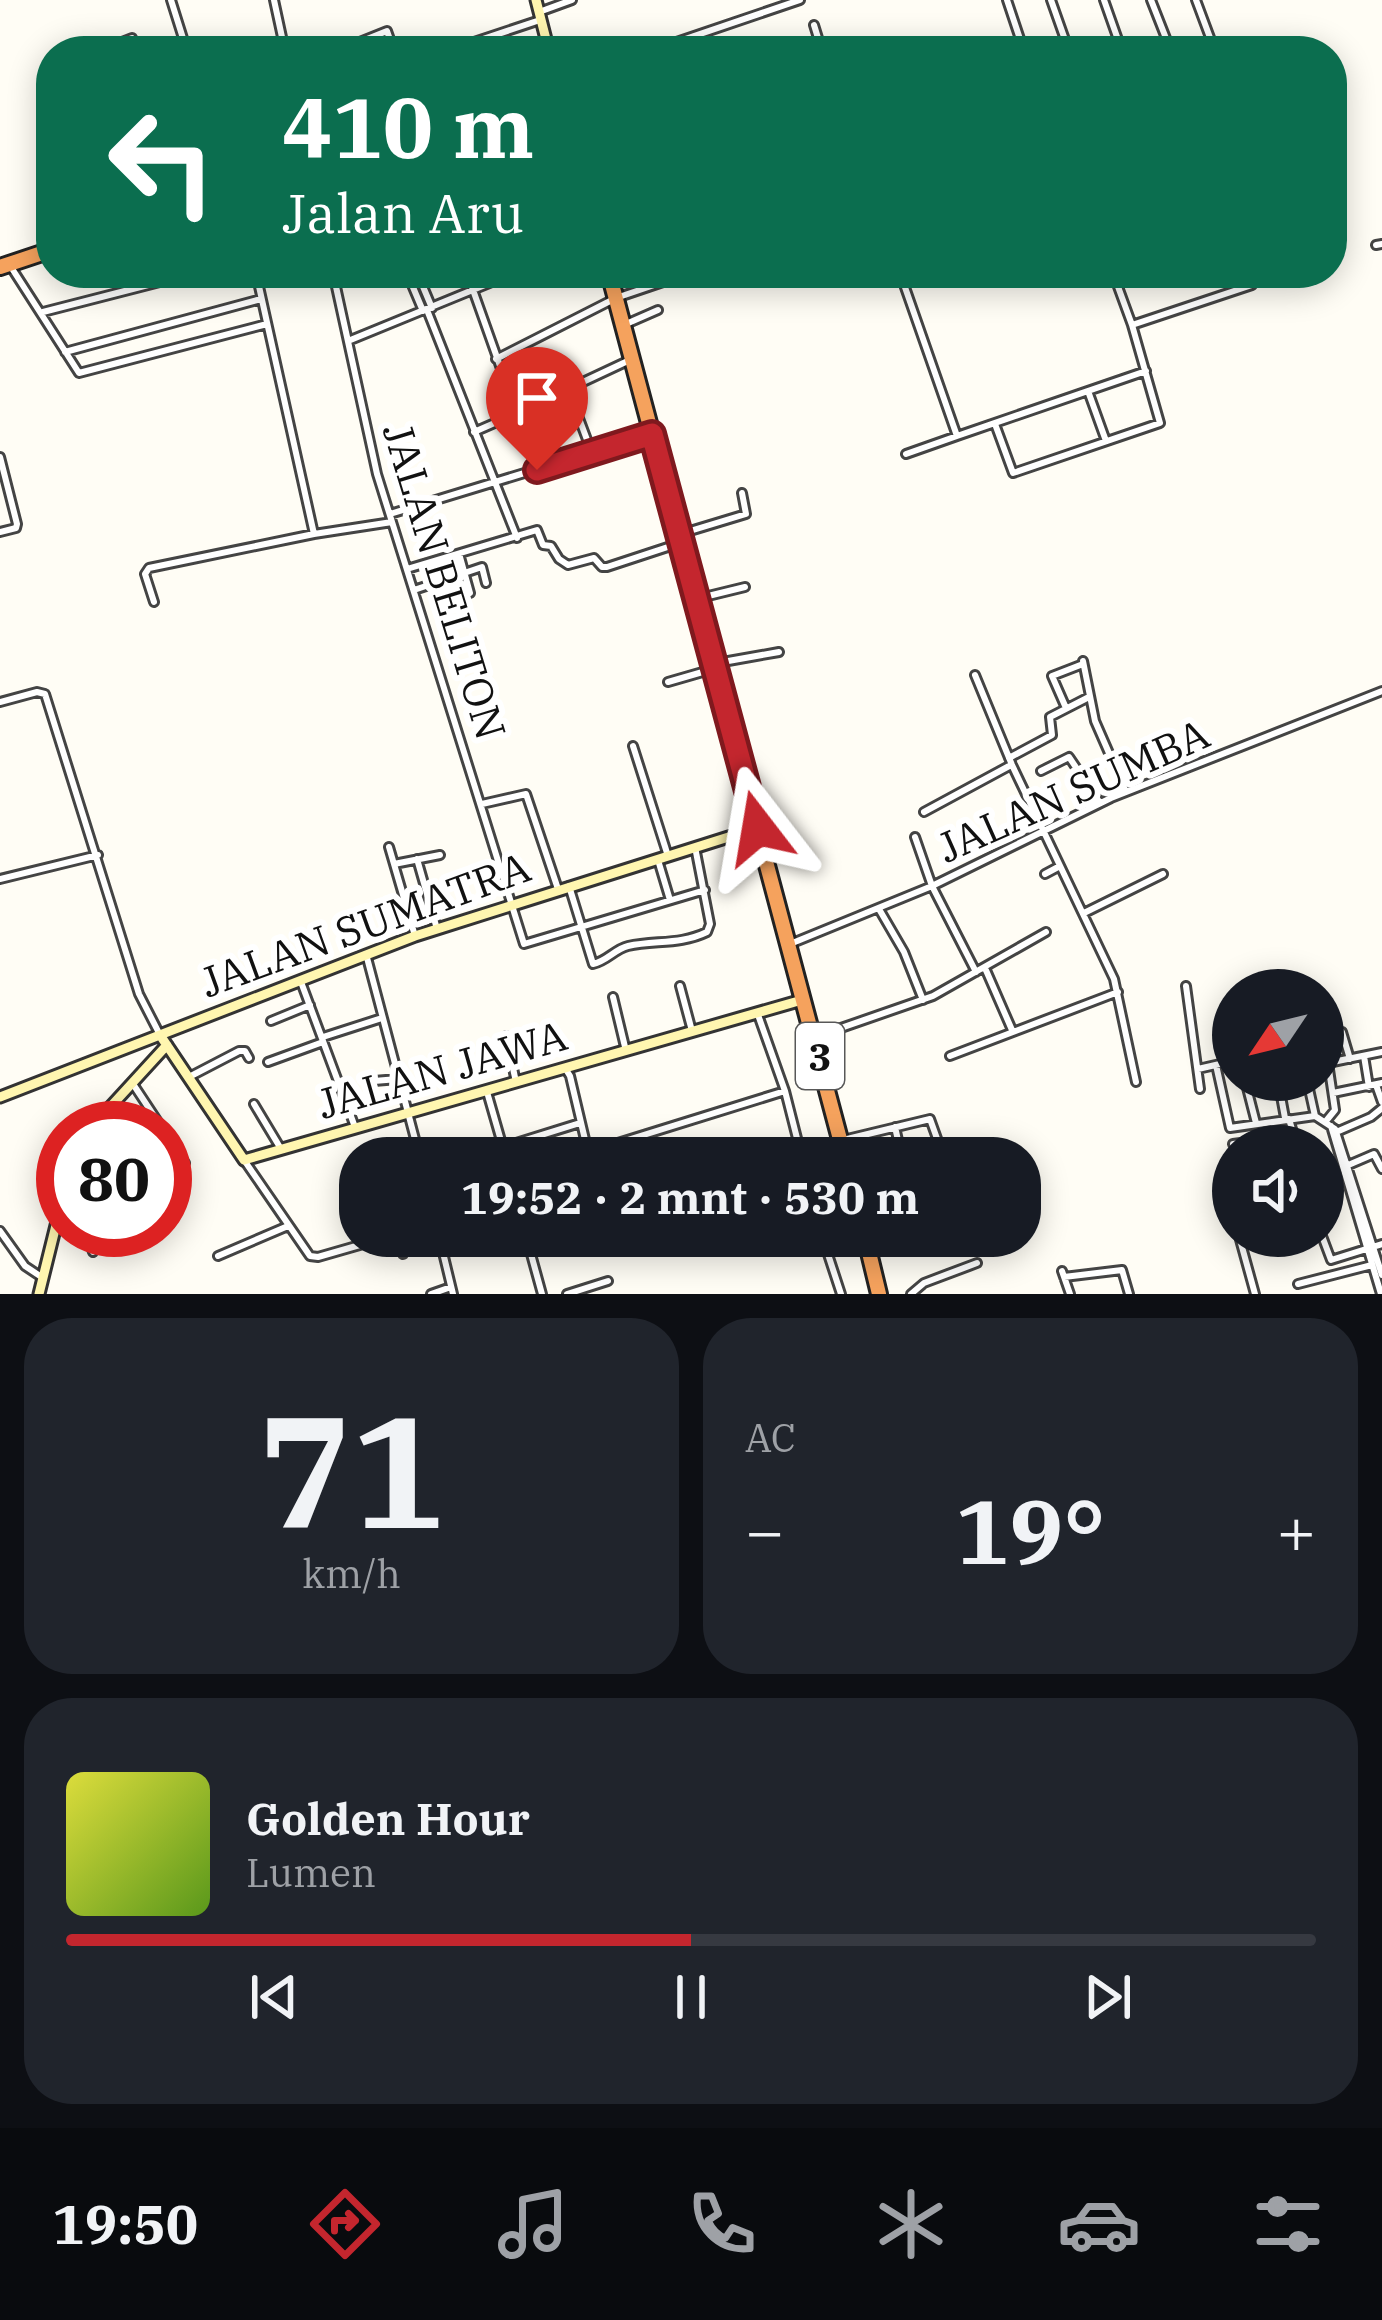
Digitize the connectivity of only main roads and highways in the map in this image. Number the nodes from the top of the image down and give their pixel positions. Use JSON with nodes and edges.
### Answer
{"nodes":[{"id":1,"x":36,"y":255,"type":"edge"},
{"id":2,"x":4,"y":265,"type":"edge"},
{"id":3,"x":613,"y":288,"type":"edge"},
{"id":4,"x":839,"y":1137,"type":"edge"},
{"id":5,"x":870,"y":1257,"type":"edge"},
{"id":6,"x":879,"y":1294,"type":"edge"}],
"edges":[{"from":1,"to":2,"type":"highway"},
{"from":3,"to":4,"type":"highway","number":"3"},
{"from":5,"to":6,"type":"highway"}]}
